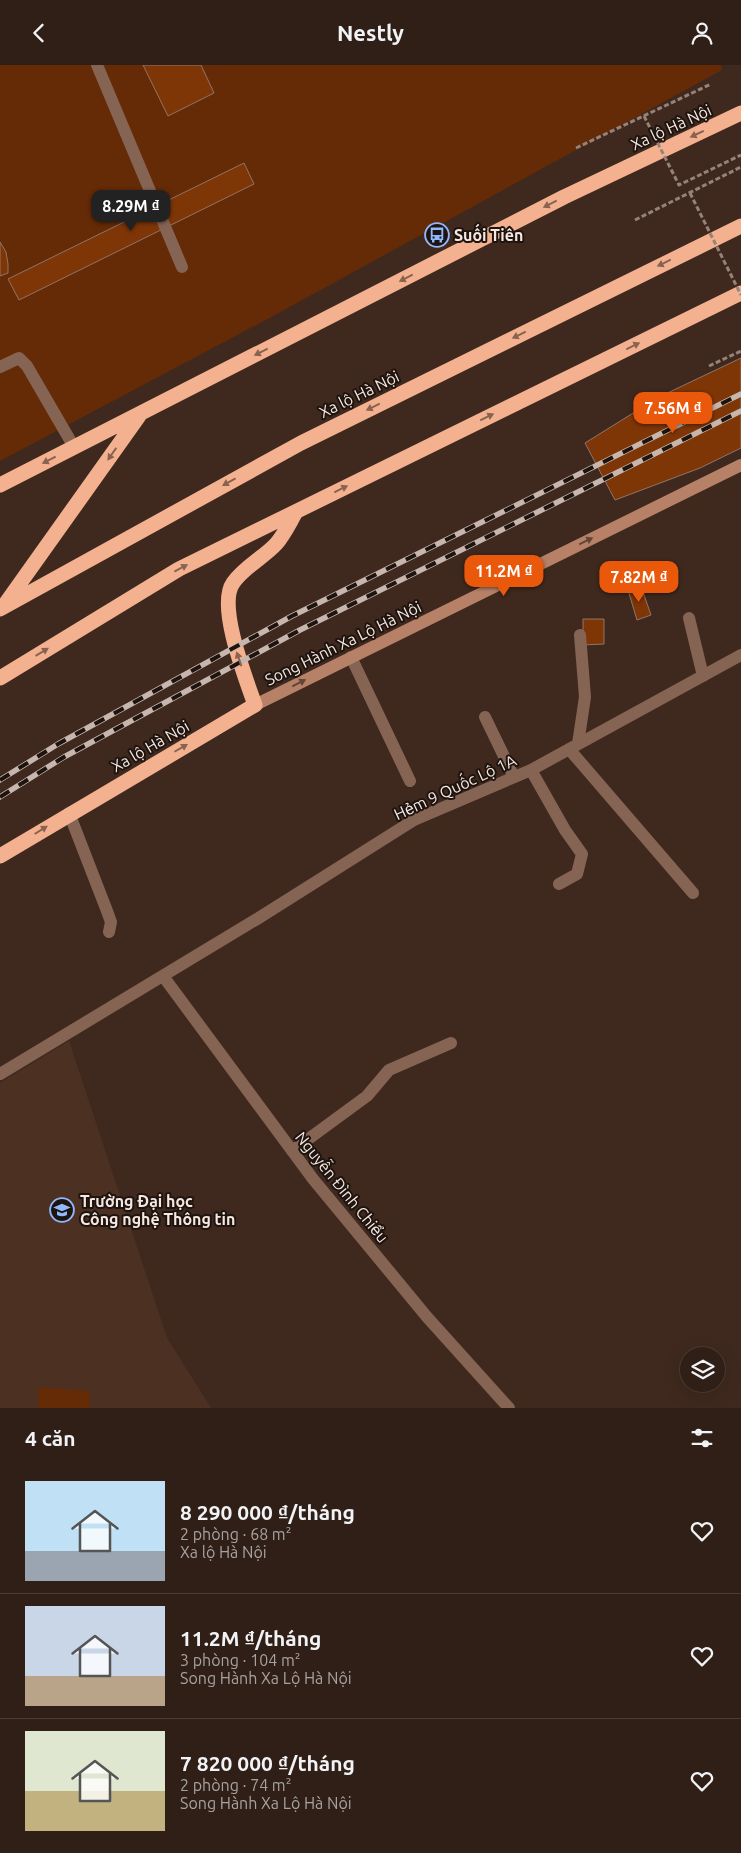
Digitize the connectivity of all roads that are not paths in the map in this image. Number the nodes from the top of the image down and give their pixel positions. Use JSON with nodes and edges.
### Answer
{"nodes":[{"id":1,"x":97,"y":65,"type":"edge"},
{"id":2,"x":741,"y":113,"type":"edge"},
{"id":3,"x":741,"y":226,"type":"edge"},
{"id":4,"x":182,"y":267,"type":"dead end"},
{"id":5,"x":741,"y":294,"type":"edge"},
{"id":6,"x":0,"y":367,"type":"edge"},
{"id":7,"x":140,"y":415,"type":"junction"},
{"id":8,"x":74,"y":447,"type":"junction"},
{"id":9,"x":741,"y":465,"type":"edge"},
{"id":10,"x":0,"y":485,"type":"edge"},
{"id":11,"x":297,"y":511,"type":"junction"},
{"id":12,"x":1,"y":608,"type":"edge"},
{"id":13,"x":689,"y":618,"type":"dead end"},
{"id":14,"x":580,"y":635,"type":"dead end"},
{"id":15,"x":741,"y":655,"type":"edge"},
{"id":16,"x":351,"y":657,"type":"junction"},
{"id":17,"x":703,"y":676,"type":"junction"},
{"id":18,"x":0,"y":678,"type":"edge"},
{"id":19,"x":255,"y":705,"type":"junction"},
{"id":20,"x":485,"y":717,"type":"dead end"},
{"id":21,"x":574,"y":747,"type":"junction"},
{"id":22,"x":531,"y":770,"type":"junction"},
{"id":23,"x":514,"y":777,"type":"junction"},
{"id":24,"x":410,"y":781,"type":"dead end"},
{"id":25,"x":69,"y":813,"type":"junction"},
{"id":26,"x":0,"y":856,"type":"edge"},
{"id":27,"x":559,"y":884,"type":"dead end"},
{"id":28,"x":693,"y":893,"type":"dead end"},
{"id":29,"x":109,"y":932,"type":"dead end"},
{"id":30,"x":163,"y":976,"type":"junction"},
{"id":31,"x":451,"y":1043,"type":"dead end"},
{"id":32,"x":0,"y":1074,"type":"edge"},
{"id":33,"x":292,"y":1151,"type":"junction"},
{"id":34,"x":509,"y":1408,"type":"edge"}],
"edges":[{"from":1,"to":4,"type":"street"},
{"from":2,"to":7,"type":"highway","name":"Xa lộ Hà Nội","one_way":true},
{"from":3,"to":12,"type":"highway","name":"Xa lộ Hà Nội","one_way":true},
{"from":11,"to":5,"type":"highway","one_way":true},
{"from":6,"to":8,"type":"street"},
{"from":7,"to":8,"type":"highway","name":"Xa lộ Hà Nội"},
{"from":7,"to":12,"type":"highway","one_way":true},
{"from":8,"to":10,"type":"highway","name":"Xa lộ Hà Nội","one_way":true},
{"from":16,"to":9,"type":"main road","name":"Song Hành Xa Lộ Hà Nội","one_way":true},
{"from":18,"to":11,"type":"highway","one_way":true},
{"from":19,"to":11,"type":"highway","one_way":true},
{"from":13,"to":17,"type":"street"},
{"from":14,"to":21,"type":"street"},
{"from":15,"to":17,"type":"street","name":"Hẻm 9 Quốc Lộ 1A"},
{"from":19,"to":16,"type":"main road","name":"Song Hành Xa Lộ Hà Nội","one_way":true},
{"from":16,"to":24,"type":"street"},
{"from":17,"to":21,"type":"street","name":"Hẻm 9 Quốc Lộ 1A"},
{"from":25,"to":19,"type":"highway","name":"Xa lộ Hà Nội","one_way":true},
{"from":20,"to":23,"type":"street"},
{"from":21,"to":22,"type":"street","name":"Hẻm 9 Quốc Lộ 1A"},
{"from":21,"to":28,"type":"street"},
{"from":22,"to":23,"type":"street","name":"Hẻm 9 Quốc Lộ 1A"},
{"from":22,"to":27,"type":"street"},
{"from":23,"to":30,"type":"street","name":"Hẻm 9 Quốc Lộ 1A"},
{"from":26,"to":25,"type":"highway","name":"Xa lộ Hà Nội","one_way":true},
{"from":25,"to":29,"type":"street"},
{"from":30,"to":32,"type":"street","name":"Hẻm 9 Quốc Lộ 1A"},
{"from":30,"to":33,"type":"street","name":"Nguyễn Đình Chiểu"},
{"from":31,"to":33,"type":"street"},
{"from":33,"to":34,"type":"street","name":"Nguyễn Đình Chiểu"}]}
